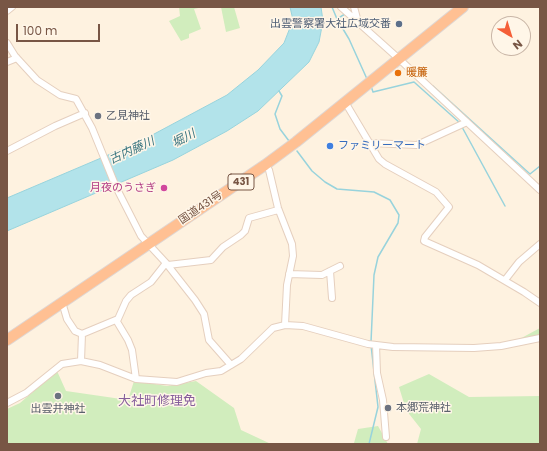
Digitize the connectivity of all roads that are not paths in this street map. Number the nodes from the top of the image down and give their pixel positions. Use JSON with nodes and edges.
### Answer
{"nodes":[{"id":1,"x":12,"y":7,"type":"edge"},
{"id":2,"x":350,"y":7,"type":"edge"},
{"id":3,"x":463,"y":7,"type":"edge"},
{"id":4,"x":356,"y":10,"type":"edge"},
{"id":5,"x":7,"y":11,"type":"edge"},
{"id":6,"x":345,"y":12,"type":"edge"},
{"id":7,"x":358,"y":22,"type":"junction"},
{"id":8,"x":7,"y":43,"type":"edge"},
{"id":9,"x":17,"y":58,"type":"junction"},
{"id":10,"x":398,"y":58,"type":"junction"},
{"id":11,"x":7,"y":62,"type":"edge"},
{"id":12,"x":345,"y":102,"type":"junction"},
{"id":13,"x":92,"y":114,"type":"dead end"},
{"id":14,"x":86,"y":116,"type":"junction"},
{"id":15,"x":467,"y":122,"type":"junction"},
{"id":16,"x":370,"y":143,"type":"junction"},
{"id":17,"x":7,"y":151,"type":"edge"},
{"id":18,"x":265,"y":165,"type":"junction"},
{"id":19,"x":540,"y":190,"type":"edge"},
{"id":20,"x":278,"y":210,"type":"junction"},
{"id":21,"x":148,"y":244,"type":"junction"},
{"id":22,"x":540,"y":244,"type":"edge"},
{"id":23,"x":167,"y":264,"type":"junction"},
{"id":24,"x":340,"y":266,"type":"dead end"},
{"id":25,"x":330,"y":271,"type":"junction"},
{"id":26,"x":289,"y":274,"type":"junction"},
{"id":27,"x":504,"y":280,"type":"junction"},
{"id":28,"x":332,"y":298,"type":"dead end"},
{"id":29,"x":62,"y":302,"type":"junction"},
{"id":30,"x":540,"y":303,"type":"edge"},
{"id":31,"x":116,"y":320,"type":"junction"},
{"id":32,"x":285,"y":325,"type":"junction"},
{"id":33,"x":82,"y":334,"type":"junction"},
{"id":34,"x":540,"y":338,"type":"edge"},
{"id":35,"x":7,"y":340,"type":"edge"},
{"id":36,"x":373,"y":345,"type":"junction"},
{"id":37,"x":81,"y":361,"type":"junction"},
{"id":38,"x":231,"y":365,"type":"junction"},
{"id":39,"x":136,"y":379,"type":"junction"},
{"id":40,"x":7,"y":404,"type":"edge"},
{"id":41,"x":386,"y":437,"type":"dead end"}],
"edges":[{"from":1,"to":5,"type":"street"},
{"from":2,"to":6,"type":"street"},
{"from":3,"to":10,"type":"highway","name":"国道431号","number":"431"},
{"from":4,"to":6,"type":"street"},
{"from":4,"to":7,"type":"street"},
{"from":6,"to":7,"type":"street"},
{"from":7,"to":10,"type":"street"},
{"from":8,"to":9,"type":"street"},
{"from":9,"to":11,"type":"street"},
{"from":9,"to":14,"type":"street"},
{"from":10,"to":12,"type":"highway","name":"国道431号","number":"431"},
{"from":10,"to":15,"type":"street"},
{"from":12,"to":16,"type":"street"},
{"from":12,"to":18,"type":"highway","name":"国道431号","number":"431"},
{"from":13,"to":14,"type":"street"},
{"from":14,"to":17,"type":"street"},
{"from":14,"to":21,"type":"street"},
{"from":15,"to":16,"type":"street"},
{"from":15,"to":19,"type":"street"},
{"from":16,"to":27,"type":"street"},
{"from":18,"to":20,"type":"street"},
{"from":18,"to":21,"type":"highway","name":"国道431号","number":"431"},
{"from":20,"to":23,"type":"street"},
{"from":20,"to":26,"type":"street"},
{"from":21,"to":23,"type":"street"},
{"from":21,"to":29,"type":"highway","name":"国道431号","number":"431"},
{"from":22,"to":27,"type":"street"},
{"from":23,"to":31,"type":"street"},
{"from":23,"to":38,"type":"street"},
{"from":24,"to":25,"type":"street"},
{"from":25,"to":26,"type":"street"},
{"from":25,"to":28,"type":"street"},
{"from":26,"to":32,"type":"street"},
{"from":27,"to":30,"type":"street"},
{"from":29,"to":33,"type":"street"},
{"from":29,"to":35,"type":"highway","name":"国道431号","number":"431"},
{"from":31,"to":33,"type":"street"},
{"from":31,"to":39,"type":"street"},
{"from":32,"to":36,"type":"street"},
{"from":32,"to":38,"type":"street"},
{"from":33,"to":37,"type":"street"},
{"from":34,"to":36,"type":"street"},
{"from":36,"to":41,"type":"street"},
{"from":37,"to":39,"type":"street"},
{"from":37,"to":40,"type":"street"},
{"from":38,"to":39,"type":"street"}]}
